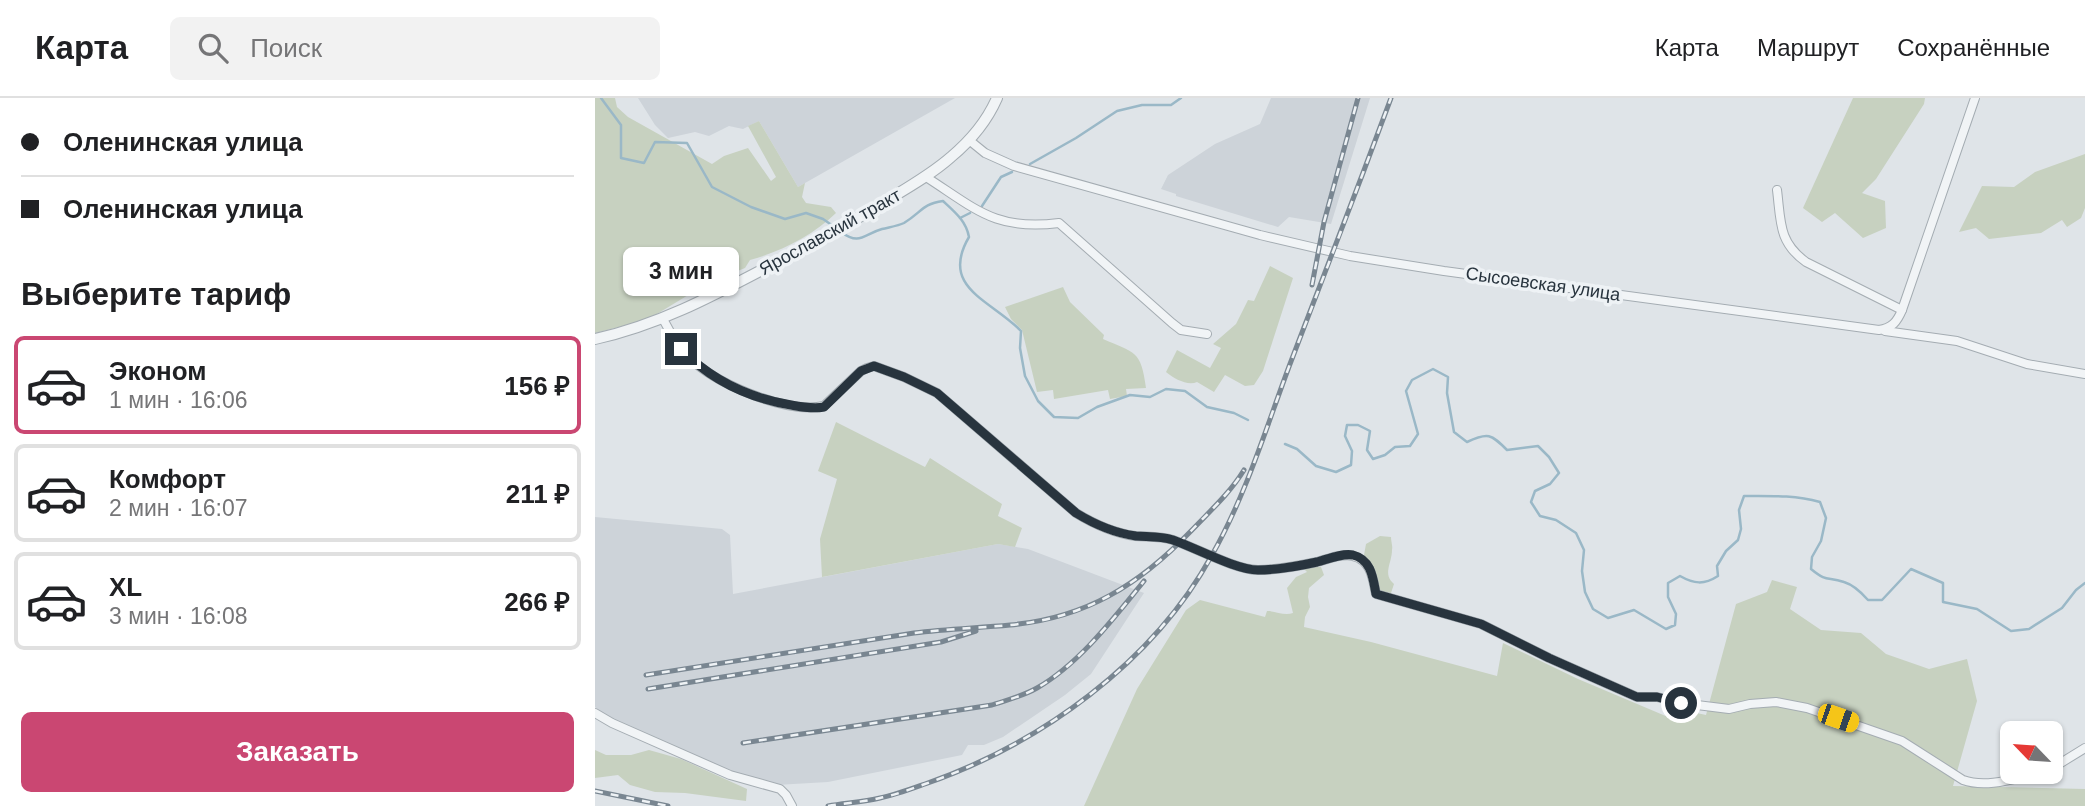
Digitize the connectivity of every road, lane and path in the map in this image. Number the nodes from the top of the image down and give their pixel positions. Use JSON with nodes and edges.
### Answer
{"nodes":[{"id":1,"x":997,"y":98,"type":"edge"},
{"id":2,"x":1975,"y":98,"type":"edge"},
{"id":3,"x":969,"y":140,"type":"junction"},
{"id":4,"x":926,"y":177,"type":"junction"},
{"id":5,"x":1777,"y":190,"type":"dead end"},
{"id":6,"x":1901,"y":313,"type":"junction"},
{"id":7,"x":663,"y":319,"type":"junction"},
{"id":8,"x":1879,"y":330,"type":"junction"},
{"id":9,"x":1207,"y":334,"type":"dead end"},
{"id":10,"x":1914,"y":334,"type":"junction"},
{"id":11,"x":595,"y":339,"type":"edge"},
{"id":12,"x":2085,"y":374,"type":"edge"},
{"id":13,"x":595,"y":713,"type":"edge"},
{"id":14,"x":2085,"y":748,"type":"edge"},
{"id":15,"x":2063,"y":762,"type":"edge"},
{"id":16,"x":2000,"y":781,"type":"edge"},
{"id":17,"x":792,"y":806,"type":"edge"}],
"edges":[{"from":1,"to":3,"type":"street","name":"Ярославский тракт"},
{"from":2,"to":6,"type":"street"},
{"from":3,"to":4,"type":"street","name":"Ярославский тракт"},
{"from":3,"to":8,"type":"street","name":"Сысоевская улица"},
{"from":4,"to":7,"type":"street","name":"Ярославский тракт"},
{"from":4,"to":9,"type":"street"},
{"from":5,"to":6,"type":"street"},
{"from":6,"to":8,"type":"street"},
{"from":6,"to":10,"type":"street"},
{"from":7,"to":11,"type":"street","name":"Ярославский тракт"},
{"from":7,"to":16,"type":"street"},
{"from":8,"to":10,"type":"street","name":"Сысоевская улица"},
{"from":10,"to":12,"type":"street","name":"Сысоевская улица"},
{"from":13,"to":17,"type":"street"},
{"from":14,"to":15,"type":"street"}]}
